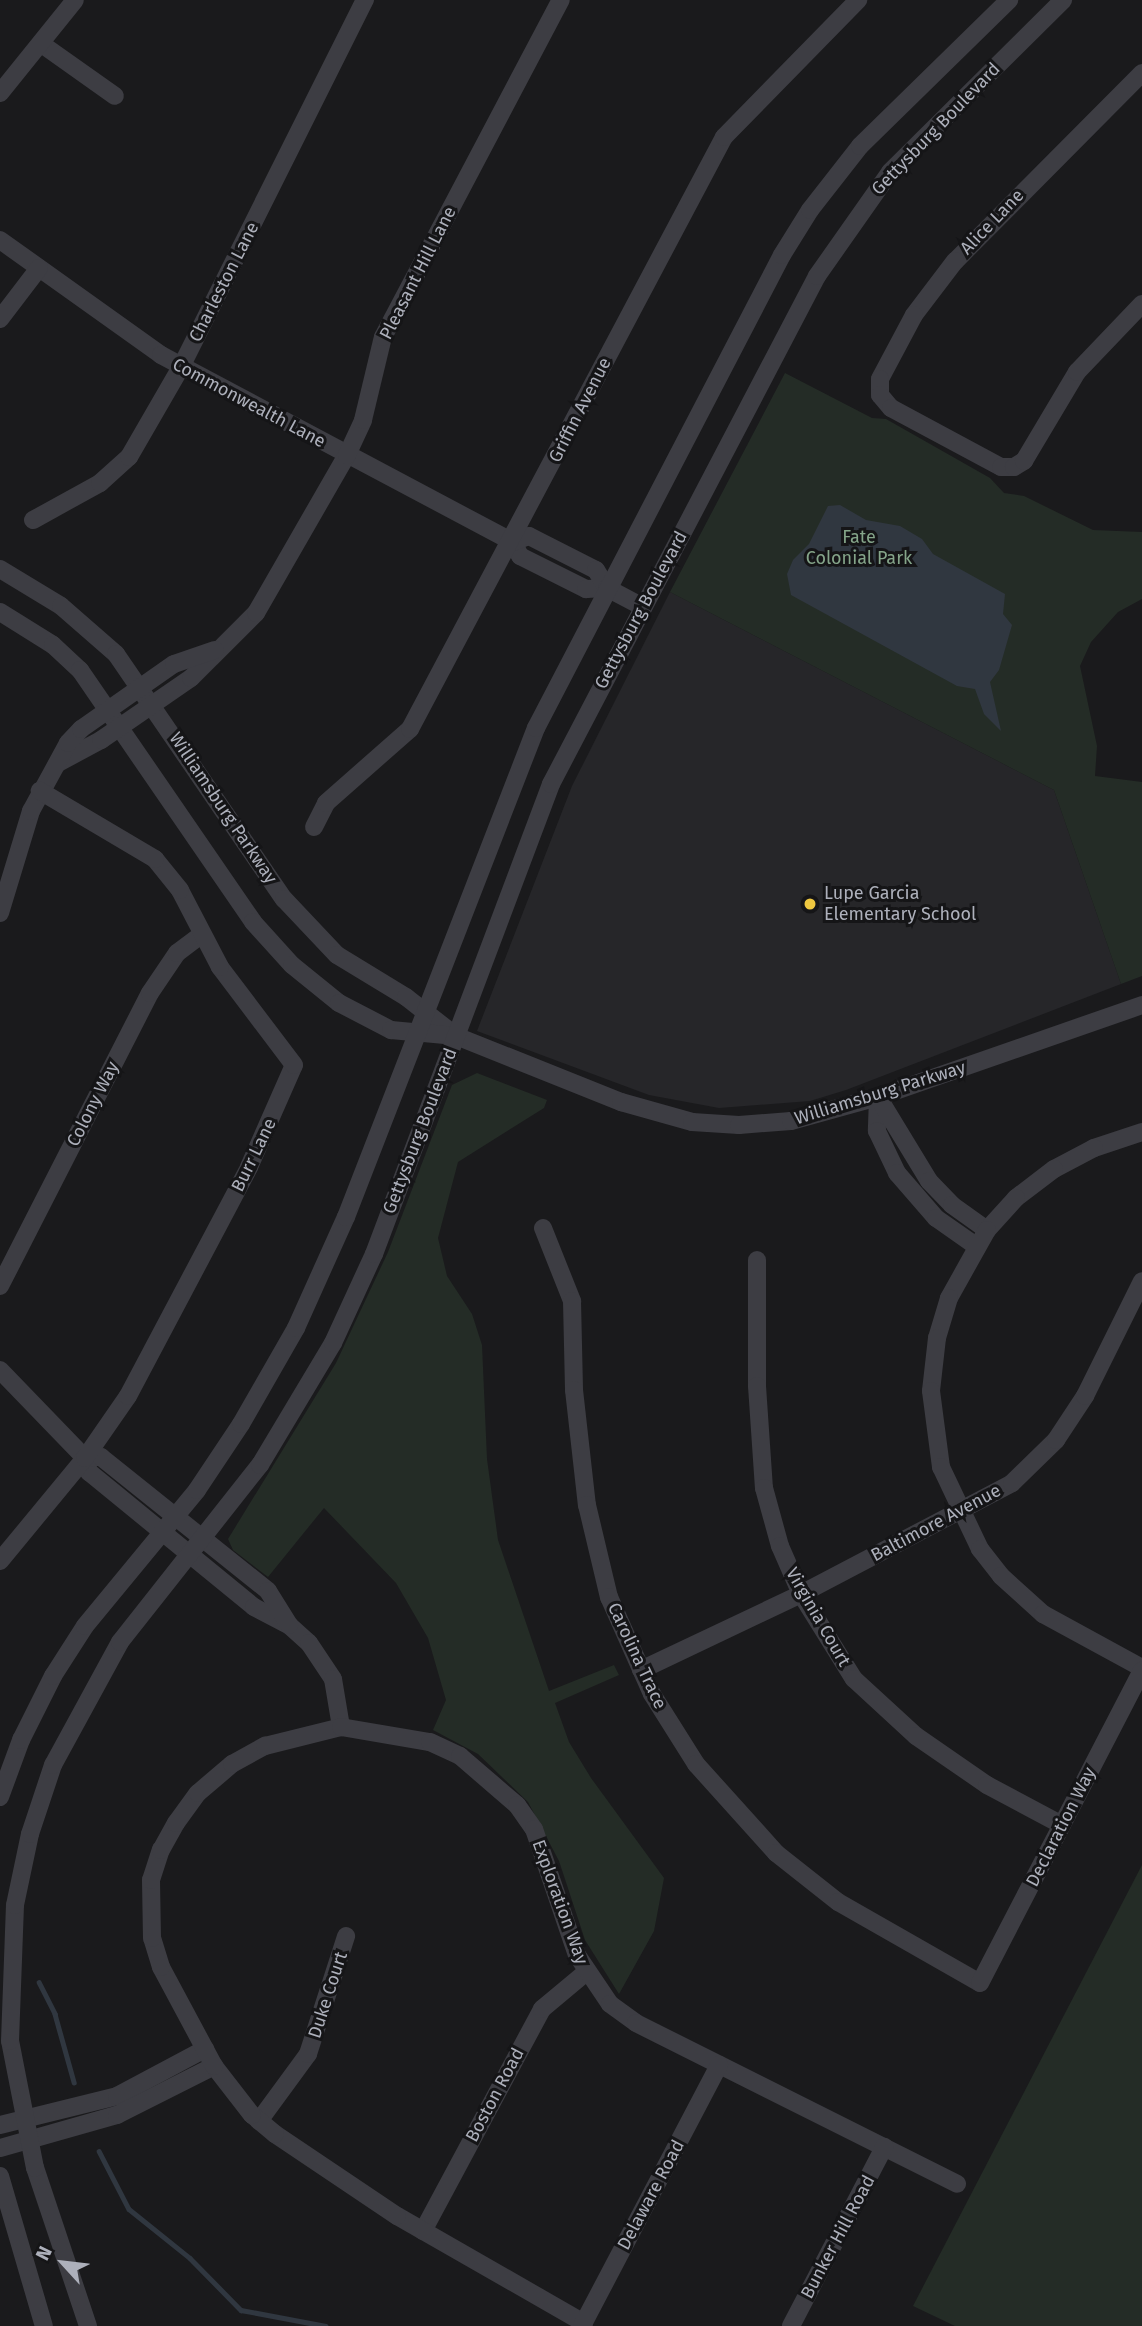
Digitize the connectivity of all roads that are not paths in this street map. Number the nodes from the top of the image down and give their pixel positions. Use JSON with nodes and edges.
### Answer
{"nodes":[{"id":1,"x":75,"y":0,"type":"edge"},
{"id":2,"x":365,"y":0,"type":"edge"},
{"id":3,"x":561,"y":0,"type":"edge"},
{"id":4,"x":858,"y":0,"type":"edge"},
{"id":5,"x":1009,"y":0,"type":"edge"},
{"id":6,"x":1063,"y":0,"type":"edge"},
{"id":7,"x":43,"y":46,"type":"junction"},
{"id":8,"x":1142,"y":73,"type":"edge"},
{"id":9,"x":0,"y":93,"type":"edge"},
{"id":10,"x":115,"y":96,"type":"dead end"},
{"id":11,"x":0,"y":240,"type":"edge"},
{"id":12,"x":39,"y":268,"type":"junction"},
{"id":13,"x":1142,"y":304,"type":"edge"},
{"id":14,"x":0,"y":319,"type":"edge"},
{"id":15,"x":181,"y":366,"type":"junction"},
{"id":16,"x":347,"y":455,"type":"junction"},
{"id":17,"x":33,"y":520,"type":"dead end"},
{"id":18,"x":513,"y":542,"type":"junction"},
{"id":19,"x":0,"y":569,"type":"edge"},
{"id":20,"x":607,"y":588,"type":"junction"},
{"id":21,"x":643,"y":607,"type":"junction"},
{"id":22,"x":0,"y":612,"type":"edge"},
{"id":23,"x":216,"y":649,"type":"junction"},
{"id":24,"x":141,"y":687,"type":"junction"},
{"id":25,"x":154,"y":705,"type":"junction"},
{"id":26,"x":109,"y":709,"type":"junction"},
{"id":27,"x":121,"y":727,"type":"junction"},
{"id":28,"x":58,"y":763,"type":"junction"},
{"id":29,"x":40,"y":791,"type":"junction"},
{"id":30,"x":314,"y":827,"type":"dead end"},
{"id":31,"x":0,"y":913,"type":"edge"},
{"id":32,"x":202,"y":934,"type":"junction"},
{"id":33,"x":1142,"y":1005,"type":"edge"},
{"id":34,"x":425,"y":1012,"type":"junction"},
{"id":35,"x":417,"y":1032,"type":"junction"},
{"id":36,"x":456,"y":1036,"type":"junction"},
{"id":37,"x":878,"y":1097,"type":"junction"},
{"id":38,"x":1141,"y":1135,"type":"edge"},
{"id":39,"x":543,"y":1228,"type":"dead end"},
{"id":40,"x":987,"y":1230,"type":"junction"},
{"id":41,"x":976,"y":1247,"type":"junction"},
{"id":42,"x":757,"y":1259,"type":"dead end"},
{"id":43,"x":1142,"y":1281,"type":"edge"},
{"id":44,"x":0,"y":1286,"type":"edge"},
{"id":45,"x":0,"y":1370,"type":"edge"},
{"id":46,"x":85,"y":1458,"type":"junction"},
{"id":47,"x":959,"y":1511,"type":"junction"},
{"id":48,"x":176,"y":1516,"type":"junction"},
{"id":49,"x":162,"y":1533,"type":"junction"},
{"id":50,"x":204,"y":1540,"type":"junction"},
{"id":51,"x":191,"y":1557,"type":"junction"},
{"id":52,"x":0,"y":1561,"type":"edge"},
{"id":53,"x":801,"y":1594,"type":"junction"},
{"id":54,"x":290,"y":1626,"type":"junction"},
{"id":55,"x":641,"y":1670,"type":"junction"},
{"id":56,"x":1142,"y":1670,"type":"edge"},
{"id":57,"x":341,"y":1727,"type":"junction"},
{"id":58,"x":0,"y":1797,"type":"edge"},
{"id":59,"x":1062,"y":1825,"type":"junction"},
{"id":60,"x":346,"y":1936,"type":"dead end"},
{"id":61,"x":585,"y":1973,"type":"junction"},
{"id":62,"x":980,"y":1983,"type":"joint"},
{"id":63,"x":205,"y":2049,"type":"junction"},
{"id":64,"x":719,"y":2065,"type":"junction"},
{"id":65,"x":214,"y":2066,"type":"junction"},
{"id":66,"x":25,"y":2120,"type":"junction"},
{"id":67,"x":259,"y":2121,"type":"junction"},
{"id":68,"x":0,"y":2125,"type":"edge"},
{"id":69,"x":30,"y":2141,"type":"junction"},
{"id":70,"x":884,"y":2147,"type":"junction"},
{"id":71,"x":0,"y":2148,"type":"edge"},
{"id":72,"x":0,"y":2176,"type":"edge"},
{"id":73,"x":957,"y":2184,"type":"dead end"},
{"id":74,"x":423,"y":2231,"type":"junction"},
{"id":75,"x":583,"y":2325,"type":"edge"},
{"id":76,"x":44,"y":2326,"type":"edge"},
{"id":77,"x":88,"y":2326,"type":"edge"},
{"id":78,"x":791,"y":2326,"type":"edge"}],
"edges":[{"from":1,"to":7,"type":"street"},
{"from":2,"to":15,"type":"street","name":"Charleston Lane"},
{"from":3,"to":16,"type":"street","name":"Pleasant Hill Lane"},
{"from":4,"to":18,"type":"street","name":"Griffin Avenue"},
{"from":5,"to":20,"type":"street"},
{"from":6,"to":21,"type":"street","name":"Gettysburg Boulevard"},
{"from":7,"to":9,"type":"street"},
{"from":7,"to":10,"type":"street"},
{"from":8,"to":13,"type":"street","name":"Alice Lane"},
{"from":11,"to":12,"type":"street","name":"Commonwealth Lane"},
{"from":12,"to":14,"type":"street"},
{"from":12,"to":15,"type":"street","name":"Commonwealth Lane"},
{"from":15,"to":16,"type":"street","name":"Commonwealth Lane"},
{"from":15,"to":17,"type":"street","name":"Charleston Lane"},
{"from":16,"to":18,"type":"street","name":"Commonwealth Lane"},
{"from":16,"to":23,"type":"street","name":"Pleasant Hill Lane"},
{"from":18,"to":20,"type":"street","name":"Commonwealth Lane"},
{"from":18,"to":30,"type":"street","name":"Griffin Avenue"},
{"from":19,"to":24,"type":"street","name":"Williamsburg Parkway"},
{"from":20,"to":21,"type":"street","name":"Commonwealth Lane"},
{"from":20,"to":34,"type":"street"},
{"from":21,"to":36,"type":"street","name":"Gettysburg Boulevard"},
{"from":22,"to":26,"type":"street","name":"Williamsburg Parkway"},
{"from":23,"to":24,"type":"street","name":"Pleasant Hill Lane"},
{"from":23,"to":25,"type":"street","name":"Pleasant Hill Lane"},
{"from":24,"to":25,"type":"street","name":"Williamsburg Parkway"},
{"from":24,"to":26,"type":"street","name":"Pleasant Hill Lane"},
{"from":25,"to":27,"type":"street","name":"Pleasant Hill Lane"},
{"from":25,"to":34,"type":"street","name":"Williamsburg Parkway"},
{"from":26,"to":27,"type":"street","name":"Williamsburg Parkway"},
{"from":26,"to":28,"type":"street","name":"Pleasant Hill Lane"},
{"from":27,"to":28,"type":"street","name":"Pleasant Hill Lane"},
{"from":27,"to":35,"type":"street","name":"Williamsburg Parkway"},
{"from":28,"to":29,"type":"street","name":"Pleasant Hill Lane"},
{"from":29,"to":31,"type":"street","name":"Pleasant Hill Lane"},
{"from":29,"to":32,"type":"street","name":"Burr Lane"},
{"from":32,"to":44,"type":"street","name":"Colony Way"},
{"from":32,"to":46,"type":"street","name":"Burr Lane"},
{"from":33,"to":37,"type":"street","name":"Williamsburg Parkway"},
{"from":34,"to":35,"type":"street"},
{"from":34,"to":36,"type":"street","name":"Williamsburg Parkway"},
{"from":35,"to":36,"type":"street","name":"Williamsburg Parkway"},
{"from":35,"to":48,"type":"street"},
{"from":36,"to":37,"type":"street","name":"Williamsburg Parkway"},
{"from":36,"to":50,"type":"street","name":"Gettysburg Boulevard"},
{"from":37,"to":40,"type":"street"},
{"from":37,"to":41,"type":"street"},
{"from":38,"to":40,"type":"street"},
{"from":39,"to":55,"type":"street","name":"Carolina Trace"},
{"from":40,"to":41,"type":"street"},
{"from":41,"to":47,"type":"street"},
{"from":42,"to":53,"type":"street","name":"Virginia Court"},
{"from":43,"to":47,"type":"street","name":"Baltimore Avenue"},
{"from":45,"to":46,"type":"street"},
{"from":46,"to":48,"type":"street"},
{"from":46,"to":49,"type":"street"},
{"from":46,"to":52,"type":"street","name":"Burr Lane"},
{"from":47,"to":53,"type":"street","name":"Baltimore Avenue"},
{"from":47,"to":56,"type":"street"},
{"from":48,"to":49,"type":"street"},
{"from":48,"to":50,"type":"street"},
{"from":49,"to":51,"type":"street"},
{"from":49,"to":58,"type":"street"},
{"from":50,"to":51,"type":"street","name":"Gettysburg Boulevard"},
{"from":50,"to":54,"type":"street"},
{"from":51,"to":54,"type":"street"},
{"from":51,"to":66,"type":"street","name":"Gettysburg Boulevard"},
{"from":53,"to":55,"type":"street","name":"Baltimore Avenue"},
{"from":53,"to":59,"type":"street","name":"Virginia Court"},
{"from":54,"to":57,"type":"street"},
{"from":55,"to":62,"type":"street","name":"Carolina Trace"},
{"from":56,"to":59,"type":"street","name":"Declaration Way"},
{"from":57,"to":61,"type":"street","name":"Exploration Way"},
{"from":57,"to":63,"type":"street","name":"Exploration Way"},
{"from":59,"to":62,"type":"street","name":"Declaration Way"},
{"from":60,"to":67,"type":"street","name":"Duke Court"},
{"from":61,"to":64,"type":"street","name":"Exploration Way"},
{"from":61,"to":74,"type":"street","name":"Boston Road"},
{"from":63,"to":65,"type":"street","name":"Exploration Way"},
{"from":63,"to":66,"type":"street"},
{"from":64,"to":70,"type":"street","name":"Exploration Way"},
{"from":64,"to":75,"type":"street","name":"Delaware Road"},
{"from":65,"to":67,"type":"street","name":"Exploration Way"},
{"from":65,"to":69,"type":"street"},
{"from":66,"to":68,"type":"street"},
{"from":66,"to":69,"type":"street","name":"Gettysburg Boulevard"},
{"from":67,"to":74,"type":"street","name":"Exploration Way"},
{"from":69,"to":71,"type":"street"},
{"from":69,"to":77,"type":"street","name":"Gettysburg Boulevard"},
{"from":70,"to":73,"type":"street","name":"Exploration Way"},
{"from":70,"to":78,"type":"street","name":"Bunker Hill Road"},
{"from":72,"to":76,"type":"street"},
{"from":74,"to":75,"type":"street","name":"Exploration Way"}]}
